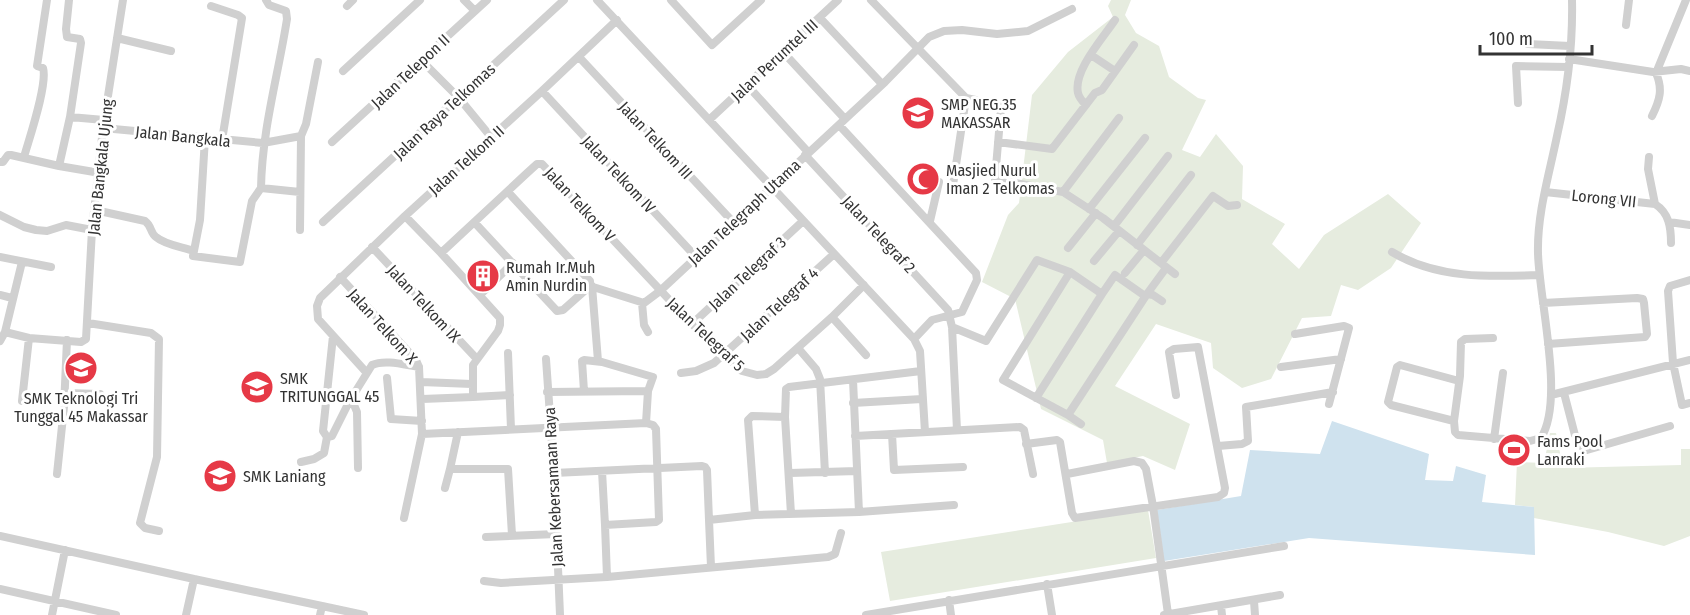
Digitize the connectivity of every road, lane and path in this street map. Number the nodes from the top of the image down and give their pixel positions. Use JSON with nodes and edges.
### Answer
{"nodes":[{"id":1,"x":47,"y":0,"type":"edge"},
{"id":2,"x":69,"y":0,"type":"edge"},
{"id":3,"x":123,"y":0,"type":"edge"},
{"id":4,"x":266,"y":0,"type":"edge"},
{"id":5,"x":420,"y":0,"type":"edge"},
{"id":6,"x":464,"y":0,"type":"edge"},
{"id":7,"x":487,"y":0,"type":"edge"},
{"id":8,"x":564,"y":0,"type":"edge"},
{"id":9,"x":597,"y":0,"type":"edge"},
{"id":10,"x":671,"y":0,"type":"edge"},
{"id":11,"x":685,"y":0,"type":"edge"},
{"id":12,"x":761,"y":0,"type":"edge"},
{"id":13,"x":838,"y":0,"type":"edge"},
{"id":14,"x":871,"y":0,"type":"edge"},
{"id":15,"x":1572,"y":0,"type":"edge"},
{"id":16,"x":1629,"y":0,"type":"edge"},
{"id":17,"x":1686,"y":0,"type":"edge"},
{"id":18,"x":211,"y":6,"type":"dead end"},
{"id":19,"x":677,"y":7,"type":"junction"},
{"id":20,"x":1072,"y":9,"type":"dead end"},
{"id":21,"x":475,"y":11,"type":"junction"},
{"id":22,"x":820,"y":18,"type":"junction"},
{"id":23,"x":617,"y":20,"type":"junction"},
{"id":24,"x":1115,"y":20,"type":"dead end"},
{"id":25,"x":1626,"y":25,"type":"dead end"},
{"id":26,"x":117,"y":38,"type":"junction"},
{"id":27,"x":1528,"y":44,"type":"dead end"},
{"id":28,"x":1134,"y":45,"type":"dead end"},
{"id":29,"x":1570,"y":46,"type":"junction"},
{"id":30,"x":917,"y":49,"type":"junction"},
{"id":31,"x":171,"y":51,"type":"dead end"},
{"id":32,"x":783,"y":52,"type":"junction"},
{"id":33,"x":1092,"y":55,"type":"junction"},
{"id":34,"x":579,"y":57,"type":"junction"},
{"id":35,"x":422,"y":61,"type":"junction"},
{"id":36,"x":318,"y":62,"type":"dead end"},
{"id":37,"x":1568,"y":63,"type":"junction"},
{"id":38,"x":342,"y":71,"type":"dead end"},
{"id":39,"x":1115,"y":71,"type":"junction"},
{"id":40,"x":1690,"y":71,"type":"edge"},
{"id":41,"x":1656,"y":72,"type":"junction"},
{"id":42,"x":882,"y":84,"type":"junction"},
{"id":43,"x":747,"y":85,"type":"junction"},
{"id":44,"x":542,"y":91,"type":"junction"},
{"id":45,"x":459,"y":98,"type":"junction"},
{"id":46,"x":966,"y":98,"type":"junction"},
{"id":47,"x":1518,"y":103,"type":"dead end"},
{"id":48,"x":1086,"y":105,"type":"junction"},
{"id":49,"x":1652,"y":116,"type":"dead end"},
{"id":50,"x":70,"y":117,"type":"junction"},
{"id":51,"x":1119,"y":118,"type":"dead end"},
{"id":52,"x":709,"y":120,"type":"junction"},
{"id":53,"x":842,"y":122,"type":"junction"},
{"id":54,"x":104,"y":124,"type":"junction"},
{"id":55,"x":301,"y":136,"type":"junction"},
{"id":56,"x":492,"y":136,"type":"junction"},
{"id":57,"x":205,"y":138,"type":"junction"},
{"id":58,"x":1145,"y":138,"type":"dead end"},
{"id":59,"x":222,"y":140,"type":"junction"},
{"id":60,"x":998,"y":141,"type":"junction"},
{"id":61,"x":332,"y":142,"type":"dead end"},
{"id":62,"x":263,"y":143,"type":"junction"},
{"id":63,"x":807,"y":153,"type":"junction"},
{"id":64,"x":1168,"y":156,"type":"dead end"},
{"id":65,"x":1649,"y":156,"type":"dead end"},
{"id":66,"x":24,"y":157,"type":"junction"},
{"id":67,"x":0,"y":162,"type":"edge"},
{"id":68,"x":60,"y":166,"type":"junction"},
{"id":69,"x":100,"y":173,"type":"junction"},
{"id":70,"x":1191,"y":175,"type":"dead end"},
{"id":71,"x":939,"y":182,"type":"dead end"},
{"id":72,"x":953,"y":185,"type":"dead end"},
{"id":73,"x":771,"y":187,"type":"junction"},
{"id":74,"x":261,"y":188,"type":"junction"},
{"id":75,"x":300,"y":192,"type":"junction"},
{"id":76,"x":508,"y":192,"type":"junction"},
{"id":77,"x":1063,"y":192,"type":"junction"},
{"id":78,"x":1545,"y":192,"type":"junction"},
{"id":79,"x":1655,"y":204,"type":"junction"},
{"id":80,"x":1237,"y":205,"type":"dead end"},
{"id":81,"x":95,"y":210,"type":"junction"},
{"id":82,"x":1093,"y":211,"type":"junction"},
{"id":83,"x":0,"y":215,"type":"edge"},
{"id":84,"x":405,"y":216,"type":"junction"},
{"id":85,"x":803,"y":221,"type":"junction"},
{"id":86,"x":930,"y":221,"type":"junction"},
{"id":87,"x":323,"y":222,"type":"dead end"},
{"id":88,"x":734,"y":222,"type":"junction"},
{"id":89,"x":1669,"y":222,"type":"junction"},
{"id":90,"x":475,"y":223,"type":"junction"},
{"id":91,"x":1690,"y":225,"type":"edge"},
{"id":92,"x":1116,"y":229,"type":"junction"},
{"id":93,"x":92,"y":230,"type":"junction"},
{"id":94,"x":300,"y":230,"type":"dead end"},
{"id":95,"x":1671,"y":243,"type":"dead end"},
{"id":96,"x":1140,"y":247,"type":"junction"},
{"id":97,"x":372,"y":248,"type":"junction"},
{"id":98,"x":1068,"y":248,"type":"dead end"},
{"id":99,"x":194,"y":251,"type":"junction"},
{"id":100,"x":1392,"y":252,"type":"dead end"},
{"id":101,"x":441,"y":253,"type":"junction"},
{"id":102,"x":834,"y":254,"type":"junction"},
{"id":103,"x":0,"y":257,"type":"edge"},
{"id":104,"x":696,"y":257,"type":"junction"},
{"id":105,"x":1095,"y":261,"type":"dead end"},
{"id":106,"x":22,"y":262,"type":"junction"},
{"id":107,"x":513,"y":263,"type":"junction"},
{"id":108,"x":1163,"y":265,"type":"junction"},
{"id":109,"x":51,"y":267,"type":"dead end"},
{"id":110,"x":1070,"y":272,"type":"junction"},
{"id":111,"x":1125,"y":273,"type":"dead end"},
{"id":112,"x":1175,"y":274,"type":"dead end"},
{"id":113,"x":1539,"y":275,"type":"junction"},
{"id":114,"x":340,"y":278,"type":"junction"},
{"id":115,"x":1690,"y":280,"type":"edge"},
{"id":116,"x":864,"y":285,"type":"junction"},
{"id":117,"x":591,"y":286,"type":"junction"},
{"id":118,"x":660,"y":291,"type":"junction"},
{"id":119,"x":1102,"y":294,"type":"junction"},
{"id":120,"x":0,"y":295,"type":"edge"},
{"id":121,"x":480,"y":295,"type":"junction"},
{"id":122,"x":1146,"y":295,"type":"junction"},
{"id":123,"x":12,"y":298,"type":"junction"},
{"id":124,"x":1162,"y":302,"type":"dead end"},
{"id":125,"x":642,"y":303,"type":"junction"},
{"id":126,"x":1543,"y":303,"type":"junction"},
{"id":127,"x":950,"y":315,"type":"junction"},
{"id":128,"x":832,"y":317,"type":"junction"},
{"id":129,"x":88,"y":323,"type":"junction"},
{"id":130,"x":692,"y":324,"type":"junction"},
{"id":131,"x":952,"y":327,"type":"junction"},
{"id":132,"x":5,"y":332,"type":"junction"},
{"id":133,"x":648,"y":333,"type":"dead end"},
{"id":134,"x":1295,"y":334,"type":"dead end"},
{"id":135,"x":333,"y":336,"type":"junction"},
{"id":136,"x":29,"y":338,"type":"junction"},
{"id":137,"x":1493,"y":338,"type":"dead end"},
{"id":138,"x":914,"y":339,"type":"junction"},
{"id":139,"x":67,"y":340,"type":"junction"},
{"id":140,"x":1,"y":341,"type":"edge"},
{"id":141,"x":1548,"y":344,"type":"junction"},
{"id":142,"x":798,"y":348,"type":"junction"},
{"id":143,"x":508,"y":353,"type":"dead end"},
{"id":144,"x":725,"y":355,"type":"junction"},
{"id":145,"x":866,"y":355,"type":"dead end"},
{"id":146,"x":476,"y":358,"type":"junction"},
{"id":147,"x":546,"y":359,"type":"dead end"},
{"id":148,"x":1341,"y":359,"type":"junction"},
{"id":149,"x":1690,"y":360,"type":"edge"},
{"id":150,"x":598,"y":361,"type":"junction"},
{"id":151,"x":1673,"y":363,"type":"junction"},
{"id":152,"x":419,"y":366,"type":"junction"},
{"id":153,"x":1281,"y":367,"type":"dead end"},
{"id":154,"x":921,"y":371,"type":"junction"},
{"id":155,"x":366,"y":372,"type":"junction"},
{"id":156,"x":681,"y":373,"type":"dead end"},
{"id":157,"x":1503,"y":373,"type":"dead end"},
{"id":158,"x":387,"y":378,"type":"dead end"},
{"id":159,"x":853,"y":380,"type":"junction"},
{"id":160,"x":1460,"y":381,"type":"junction"},
{"id":161,"x":421,"y":382,"type":"junction"},
{"id":162,"x":472,"y":384,"type":"junction"},
{"id":163,"x":821,"y":384,"type":"junction"},
{"id":164,"x":584,"y":391,"type":"junction"},
{"id":165,"x":648,"y":391,"type":"junction"},
{"id":166,"x":548,"y":392,"type":"junction"},
{"id":167,"x":1333,"y":392,"type":"junction"},
{"id":168,"x":65,"y":393,"type":"junction"},
{"id":169,"x":100,"y":393,"type":"dead end"},
{"id":170,"x":1564,"y":393,"type":"junction"},
{"id":171,"x":1176,"y":395,"type":"dead end"},
{"id":172,"x":1551,"y":395,"type":"junction"},
{"id":173,"x":510,"y":396,"type":"junction"},
{"id":174,"x":473,"y":397,"type":"junction"},
{"id":175,"x":1036,"y":398,"type":"junction"},
{"id":176,"x":422,"y":399,"type":"junction"},
{"id":177,"x":922,"y":399,"type":"junction"},
{"id":178,"x":22,"y":401,"type":"dead end"},
{"id":179,"x":350,"y":402,"type":"junction"},
{"id":180,"x":853,"y":403,"type":"junction"},
{"id":181,"x":1690,"y":403,"type":"edge"},
{"id":182,"x":1329,"y":404,"type":"dead end"},
{"id":183,"x":1068,"y":415,"type":"junction"},
{"id":184,"x":786,"y":417,"type":"junction"},
{"id":185,"x":422,"y":421,"type":"junction"},
{"id":186,"x":1455,"y":421,"type":"junction"},
{"id":187,"x":646,"y":423,"type":"junction"},
{"id":188,"x":1081,"y":424,"type":"dead end"},
{"id":189,"x":1670,"y":426,"type":"dead end"},
{"id":190,"x":512,"y":429,"type":"junction"},
{"id":191,"x":550,"y":429,"type":"junction"},
{"id":192,"x":957,"y":430,"type":"junction"},
{"id":193,"x":458,"y":432,"type":"junction"},
{"id":194,"x":925,"y":432,"type":"junction"},
{"id":195,"x":422,"y":434,"type":"junction"},
{"id":196,"x":891,"y":434,"type":"junction"},
{"id":197,"x":855,"y":436,"type":"junction"},
{"id":198,"x":327,"y":437,"type":"junction"},
{"id":199,"x":1494,"y":440,"type":"junction"},
{"id":200,"x":1026,"y":444,"type":"junction"},
{"id":201,"x":1218,"y":446,"type":"junction"},
{"id":202,"x":301,"y":462,"type":"dead end"},
{"id":203,"x":963,"y":466,"type":"dead end"},
{"id":204,"x":358,"y":468,"type":"dead end"},
{"id":205,"x":658,"y":468,"type":"junction"},
{"id":206,"x":450,"y":469,"type":"junction"},
{"id":207,"x":602,"y":471,"type":"junction"},
{"id":208,"x":857,"y":471,"type":"junction"},
{"id":209,"x":554,"y":473,"type":"junction"},
{"id":210,"x":789,"y":473,"type":"junction"},
{"id":211,"x":825,"y":473,"type":"junction"},
{"id":212,"x":57,"y":474,"type":"dead end"},
{"id":213,"x":1033,"y":474,"type":"dead end"},
{"id":214,"x":1067,"y":474,"type":"junction"},
{"id":215,"x":445,"y":488,"type":"dead end"},
{"id":216,"x":954,"y":505,"type":"dead end"},
{"id":217,"x":1153,"y":506,"type":"junction"},
{"id":218,"x":859,"y":512,"type":"junction"},
{"id":219,"x":791,"y":514,"type":"junction"},
{"id":220,"x":755,"y":515,"type":"junction"},
{"id":221,"x":404,"y":518,"type":"dead end"},
{"id":222,"x":709,"y":520,"type":"junction"},
{"id":223,"x":605,"y":525,"type":"junction"},
{"id":224,"x":159,"y":531,"type":"dead end"},
{"id":225,"x":841,"y":533,"type":"dead end"},
{"id":226,"x":556,"y":534,"type":"junction"},
{"id":227,"x":512,"y":535,"type":"junction"},
{"id":228,"x":0,"y":536,"type":"edge"},
{"id":229,"x":486,"y":537,"type":"dead end"},
{"id":230,"x":1284,"y":546,"type":"dead end"},
{"id":231,"x":65,"y":550,"type":"junction"},
{"id":232,"x":1161,"y":565,"type":"junction"},
{"id":233,"x":711,"y":567,"type":"junction"},
{"id":234,"x":607,"y":577,"type":"junction"},
{"id":235,"x":194,"y":579,"type":"junction"},
{"id":236,"x":558,"y":580,"type":"junction"},
{"id":237,"x":484,"y":581,"type":"dead end"},
{"id":238,"x":1047,"y":584,"type":"junction"},
{"id":239,"x":0,"y":589,"type":"edge"},
{"id":240,"x":1280,"y":596,"type":"dead end"},
{"id":241,"x":949,"y":600,"type":"junction"},
{"id":242,"x":55,"y":601,"type":"junction"},
{"id":243,"x":1254,"y":601,"type":"junction"},
{"id":244,"x":321,"y":610,"type":"edge"},
{"id":245,"x":1222,"y":610,"type":"edge"},
{"id":246,"x":1189,"y":613,"type":"edge"},
{"id":247,"x":52,"y":615,"type":"edge"},
{"id":248,"x":116,"y":615,"type":"edge"},
{"id":249,"x":186,"y":615,"type":"edge"},
{"id":250,"x":364,"y":615,"type":"edge"},
{"id":251,"x":560,"y":615,"type":"edge"},
{"id":252,"x":866,"y":615,"type":"edge"},
{"id":253,"x":951,"y":615,"type":"edge"},
{"id":254,"x":1052,"y":615,"type":"edge"},
{"id":255,"x":1166,"y":615,"type":"edge"},
{"id":256,"x":1255,"y":615,"type":"edge"}],
"edges":[{"from":1,"to":66,"type":"street"},
{"from":2,"to":50,"type":"street"},
{"from":3,"to":26,"type":"street","name":"Jalan Bangkala Ujung"},
{"from":4,"to":62,"type":"street"},
{"from":5,"to":38,"type":"street"},
{"from":6,"to":21,"type":"street"},
{"from":7,"to":21,"type":"street","name":"Jalan Telepon II"},
{"from":8,"to":45,"type":"street","name":"Jalan Raya Telkomas"},
{"from":9,"to":23,"type":"street"},
{"from":10,"to":19,"type":"street"},
{"from":11,"to":19,"type":"street"},
{"from":12,"to":19,"type":"street"},
{"from":13,"to":22,"type":"street","name":"Jalan Perumtel III"},
{"from":14,"to":30,"type":"street"},
{"from":15,"to":29,"type":"street"},
{"from":16,"to":25,"type":"street"},
{"from":17,"to":41,"type":"street"},
{"from":18,"to":59,"type":"street"},
{"from":20,"to":30,"type":"street","name":"Jalan Telegraph Utama"},
{"from":21,"to":35,"type":"street","name":"Jalan Telepon II"},
{"from":22,"to":32,"type":"street","name":"Jalan Perumtel III"},
{"from":22,"to":42,"type":"street"},
{"from":23,"to":34,"type":"street","name":"Jalan Telkom II"},
{"from":23,"to":52,"type":"street"},
{"from":24,"to":33,"type":"street"},
{"from":26,"to":31,"type":"street"},
{"from":26,"to":54,"type":"street","name":"Jalan Bangkala Ujung"},
{"from":27,"to":29,"type":"street"},
{"from":28,"to":39,"type":"street"},
{"from":29,"to":37,"type":"street"},
{"from":30,"to":42,"type":"street","name":"Jalan Telegraph Utama"},
{"from":30,"to":46,"type":"street"},
{"from":32,"to":43,"type":"street","name":"Jalan Perumtel III"},
{"from":32,"to":53,"type":"street"},
{"from":33,"to":39,"type":"street"},
{"from":33,"to":48,"type":"street"},
{"from":34,"to":44,"type":"street","name":"Jalan Telkom II"},
{"from":34,"to":88,"type":"street","name":"Jalan Telkom III"},
{"from":35,"to":45,"type":"street"},
{"from":35,"to":61,"type":"street","name":"Jalan Telepon II"},
{"from":36,"to":55,"type":"street"},
{"from":37,"to":41,"type":"street"},
{"from":37,"to":47,"type":"street"},
{"from":37,"to":78,"type":"street"},
{"from":39,"to":48,"type":"street"},
{"from":40,"to":41,"type":"street"},
{"from":41,"to":49,"type":"street"},
{"from":42,"to":53,"type":"street","name":"Jalan Telegraph Utama"},
{"from":43,"to":52,"type":"street","name":"Jalan Perumtel III"},
{"from":43,"to":63,"type":"street","name":"Jalan Telegraf 2"},
{"from":44,"to":56,"type":"street","name":"Jalan Telkom II"},
{"from":44,"to":104,"type":"street","name":"Jalan Telkom IV"},
{"from":45,"to":56,"type":"street"},
{"from":45,"to":87,"type":"street","name":"Jalan Raya Telkomas"},
{"from":46,"to":60,"type":"street"},
{"from":46,"to":72,"type":"street"},
{"from":48,"to":60,"type":"street"},
{"from":50,"to":54,"type":"street","name":"Jalan Bangkala"},
{"from":50,"to":68,"type":"street"},
{"from":51,"to":77,"type":"street"},
{"from":52,"to":73,"type":"street"},
{"from":53,"to":63,"type":"street","name":"Jalan Telegraph Utama"},
{"from":53,"to":86,"type":"street"},
{"from":54,"to":57,"type":"street","name":"Jalan Bangkala"},
{"from":54,"to":69,"type":"street","name":"Jalan Bangkala Ujung"},
{"from":55,"to":62,"type":"street","name":"Jalan Bangkala"},
{"from":55,"to":75,"type":"street"},
{"from":56,"to":84,"type":"street","name":"Jalan Telkom II"},
{"from":57,"to":59,"type":"street","name":"Jalan Bangkala"},
{"from":57,"to":99,"type":"street"},
{"from":58,"to":82,"type":"street"},
{"from":59,"to":62,"type":"street","name":"Jalan Bangkala"},
{"from":60,"to":77,"type":"street"},
{"from":62,"to":74,"type":"street"},
{"from":63,"to":73,"type":"street","name":"Jalan Telegraph Utama"},
{"from":63,"to":127,"type":"street","name":"Jalan Telegraf 2"},
{"from":64,"to":92,"type":"street"},
{"from":65,"to":79,"type":"street"},
{"from":66,"to":67,"type":"street"},
{"from":66,"to":68,"type":"street"},
{"from":68,"to":69,"type":"street"},
{"from":69,"to":81,"type":"street","name":"Jalan Bangkala Ujung"},
{"from":70,"to":96,"type":"street"},
{"from":71,"to":86,"type":"street"},
{"from":73,"to":85,"type":"street"},
{"from":73,"to":88,"type":"street","name":"Jalan Telegraph Utama"},
{"from":74,"to":75,"type":"street"},
{"from":74,"to":99,"type":"street"},
{"from":75,"to":94,"type":"street"},
{"from":76,"to":90,"type":"street","name":"Jalan Telkom V"},
{"from":76,"to":117,"type":"street"},
{"from":76,"to":118,"type":"street","name":"Jalan Telkom V"},
{"from":77,"to":82,"type":"street"},
{"from":78,"to":79,"type":"street","name":"Lorong VII"},
{"from":78,"to":113,"type":"street"},
{"from":79,"to":89,"type":"street","name":"Lorong VII"},
{"from":80,"to":108,"type":"street"},
{"from":81,"to":93,"type":"street","name":"Jalan Bangkala Ujung"},
{"from":81,"to":99,"type":"street"},
{"from":82,"to":92,"type":"street"},
{"from":82,"to":98,"type":"street"},
{"from":83,"to":93,"type":"street"},
{"from":84,"to":97,"type":"street","name":"Jalan Telkom II"},
{"from":84,"to":101,"type":"street"},
{"from":85,"to":102,"type":"street"},
{"from":85,"to":130,"type":"street","name":"Jalan Telegraf 3"},
{"from":86,"to":127,"type":"street"},
{"from":88,"to":104,"type":"street","name":"Jalan Telegraph Utama"},
{"from":89,"to":91,"type":"street"},
{"from":89,"to":95,"type":"street"},
{"from":90,"to":101,"type":"street","name":"Jalan Telkom V"},
{"from":90,"to":107,"type":"street"},
{"from":92,"to":96,"type":"street"},
{"from":92,"to":105,"type":"street"},
{"from":93,"to":129,"type":"street","name":"Jalan Bangkala Ujung"},
{"from":96,"to":108,"type":"street"},
{"from":96,"to":111,"type":"street"},
{"from":97,"to":114,"type":"street","name":"Jalan Telkom II"},
{"from":97,"to":146,"type":"street","name":"Jalan Telkom IX"},
{"from":100,"to":113,"type":"street"},
{"from":101,"to":121,"type":"street"},
{"from":102,"to":116,"type":"street"},
{"from":102,"to":144,"type":"street","name":"Jalan Telegraf 4"},
{"from":103,"to":106,"type":"street"},
{"from":104,"to":118,"type":"street","name":"Jalan Telegraph Utama"},
{"from":106,"to":109,"type":"street"},
{"from":106,"to":123,"type":"street"},
{"from":107,"to":117,"type":"street"},
{"from":107,"to":121,"type":"street"},
{"from":108,"to":112,"type":"street"},
{"from":108,"to":122,"type":"street"},
{"from":110,"to":119,"type":"street"},
{"from":110,"to":131,"type":"street"},
{"from":110,"to":175,"type":"street"},
{"from":113,"to":126,"type":"street"},
{"from":114,"to":135,"type":"street","name":"Jalan Telkom II"},
{"from":114,"to":152,"type":"street","name":"Jalan Telkom X"},
{"from":115,"to":151,"type":"street"},
{"from":116,"to":128,"type":"street","name":"Jalan Telegraf 5"},
{"from":116,"to":138,"type":"street"},
{"from":117,"to":125,"type":"street"},
{"from":117,"to":150,"type":"street"},
{"from":118,"to":125,"type":"street","name":"Jalan Telegraph Utama"},
{"from":118,"to":130,"type":"street","name":"Jalan Telegraf 5"},
{"from":119,"to":122,"type":"street"},
{"from":119,"to":175,"type":"street"},
{"from":120,"to":123,"type":"street"},
{"from":121,"to":146,"type":"street"},
{"from":122,"to":124,"type":"street"},
{"from":122,"to":183,"type":"street"},
{"from":123,"to":132,"type":"street"},
{"from":125,"to":133,"type":"street"},
{"from":126,"to":141,"type":"street"},
{"from":126,"to":141,"type":"street"},
{"from":127,"to":131,"type":"street"},
{"from":127,"to":138,"type":"street"},
{"from":128,"to":142,"type":"street","name":"Jalan Telegraf 5"},
{"from":128,"to":145,"type":"street"},
{"from":129,"to":139,"type":"street","name":"Jalan Bangkala Ujung"},
{"from":129,"to":224,"type":"street"},
{"from":130,"to":144,"type":"street","name":"Jalan Telegraf 5"},
{"from":131,"to":192,"type":"street"},
{"from":132,"to":136,"type":"street"},
{"from":132,"to":140,"type":"street"},
{"from":134,"to":148,"type":"street"},
{"from":135,"to":155,"type":"street"},
{"from":135,"to":198,"type":"street"},
{"from":136,"to":139,"type":"street"},
{"from":136,"to":178,"type":"street"},
{"from":137,"to":160,"type":"street"},
{"from":138,"to":154,"type":"street"},
{"from":139,"to":168,"type":"street"},
{"from":141,"to":172,"type":"street"},
{"from":142,"to":144,"type":"street","name":"Jalan Telegraf 5"},
{"from":142,"to":163,"type":"street"},
{"from":143,"to":173,"type":"street"},
{"from":144,"to":156,"type":"street","name":"Jalan Telegraf 4"},
{"from":146,"to":162,"type":"street"},
{"from":147,"to":166,"type":"street","name":"Jalan Kebersamaan Raya"},
{"from":148,"to":153,"type":"street"},
{"from":148,"to":167,"type":"street"},
{"from":149,"to":151,"type":"street"},
{"from":150,"to":164,"type":"street"},
{"from":150,"to":165,"type":"street"},
{"from":151,"to":170,"type":"street"},
{"from":151,"to":181,"type":"street"},
{"from":152,"to":155,"type":"street"},
{"from":152,"to":161,"type":"street","name":"Jalan Telkom X"},
{"from":154,"to":159,"type":"street"},
{"from":154,"to":177,"type":"street"},
{"from":155,"to":179,"type":"street"},
{"from":157,"to":199,"type":"street"},
{"from":158,"to":185,"type":"street"},
{"from":159,"to":163,"type":"street"},
{"from":159,"to":180,"type":"street"},
{"from":160,"to":186,"type":"street"},
{"from":160,"to":186,"type":"street"},
{"from":161,"to":162,"type":"street"},
{"from":161,"to":176,"type":"street","name":"Jalan Telkom X"},
{"from":162,"to":174,"type":"street"},
{"from":163,"to":184,"type":"street"},
{"from":163,"to":211,"type":"street"},
{"from":164,"to":165,"type":"street"},
{"from":164,"to":166,"type":"street"},
{"from":165,"to":187,"type":"street"},
{"from":166,"to":191,"type":"street","name":"Jalan Kebersamaan Raya"},
{"from":167,"to":182,"type":"street"},
{"from":167,"to":201,"type":"street"},
{"from":168,"to":169,"type":"street"},
{"from":168,"to":212,"type":"street"},
{"from":170,"to":172,"type":"street"},
{"from":170,"to":189,"type":"street"},
{"from":171,"to":201,"type":"street"},
{"from":172,"to":199,"type":"street"},
{"from":173,"to":174,"type":"street"},
{"from":173,"to":190,"type":"street"},
{"from":174,"to":176,"type":"street"},
{"from":175,"to":183,"type":"street"},
{"from":176,"to":185,"type":"street","name":"Jalan Telkom X"},
{"from":177,"to":180,"type":"street"},
{"from":177,"to":194,"type":"street"},
{"from":179,"to":198,"type":"street"},
{"from":179,"to":204,"type":"street"},
{"from":180,"to":197,"type":"street"},
{"from":183,"to":188,"type":"street"},
{"from":184,"to":210,"type":"street"},
{"from":184,"to":220,"type":"street"},
{"from":185,"to":195,"type":"street","name":"Jalan Telkom X"},
{"from":186,"to":199,"type":"street"},
{"from":187,"to":191,"type":"street"},
{"from":187,"to":205,"type":"street"},
{"from":190,"to":191,"type":"street"},
{"from":190,"to":193,"type":"street"},
{"from":191,"to":209,"type":"street","name":"Jalan Kebersamaan Raya"},
{"from":192,"to":194,"type":"street"},
{"from":192,"to":200,"type":"street"},
{"from":193,"to":195,"type":"street"},
{"from":193,"to":206,"type":"street"},
{"from":194,"to":196,"type":"street"},
{"from":195,"to":221,"type":"street","name":"Jalan Telkom X"},
{"from":196,"to":197,"type":"street"},
{"from":196,"to":203,"type":"street"},
{"from":197,"to":208,"type":"street"},
{"from":198,"to":202,"type":"street"},
{"from":200,"to":213,"type":"street"},
{"from":200,"to":214,"type":"street"},
{"from":201,"to":217,"type":"street"},
{"from":205,"to":207,"type":"street"},
{"from":205,"to":222,"type":"street"},
{"from":205,"to":223,"type":"street"},
{"from":206,"to":215,"type":"street"},
{"from":206,"to":227,"type":"street"},
{"from":207,"to":209,"type":"street"},
{"from":207,"to":223,"type":"street"},
{"from":208,"to":211,"type":"street"},
{"from":208,"to":218,"type":"street"},
{"from":209,"to":226,"type":"street","name":"Jalan Kebersamaan Raya"},
{"from":210,"to":211,"type":"street"},
{"from":210,"to":219,"type":"street"},
{"from":214,"to":217,"type":"street"},
{"from":214,"to":217,"type":"street"},
{"from":216,"to":218,"type":"street"},
{"from":217,"to":232,"type":"street"},
{"from":218,"to":219,"type":"street"},
{"from":219,"to":220,"type":"street"},
{"from":220,"to":222,"type":"street"},
{"from":222,"to":233,"type":"street"},
{"from":223,"to":234,"type":"street"},
{"from":225,"to":233,"type":"street"},
{"from":226,"to":227,"type":"street"},
{"from":226,"to":236,"type":"street","name":"Jalan Kebersamaan Raya"},
{"from":227,"to":229,"type":"street"},
{"from":228,"to":231,"type":"street"},
{"from":230,"to":232,"type":"street"},
{"from":231,"to":235,"type":"street"},
{"from":231,"to":242,"type":"street"},
{"from":232,"to":238,"type":"street"},
{"from":232,"to":255,"type":"street"},
{"from":233,"to":234,"type":"street"},
{"from":234,"to":236,"type":"street"},
{"from":235,"to":244,"type":"street"},
{"from":235,"to":249,"type":"street"},
{"from":236,"to":237,"type":"street"},
{"from":236,"to":251,"type":"street","name":"Jalan Kebersamaan Raya"},
{"from":238,"to":241,"type":"street"},
{"from":238,"to":254,"type":"street"},
{"from":239,"to":242,"type":"street"},
{"from":240,"to":243,"type":"street"},
{"from":241,"to":252,"type":"street"},
{"from":241,"to":253,"type":"street"},
{"from":242,"to":247,"type":"street"},
{"from":242,"to":248,"type":"street"},
{"from":243,"to":245,"type":"street"},
{"from":243,"to":256,"type":"street"},
{"from":244,"to":250,"type":"street"},
{"from":245,"to":246,"type":"street"},
{"from":246,"to":255,"type":"street"}]}
